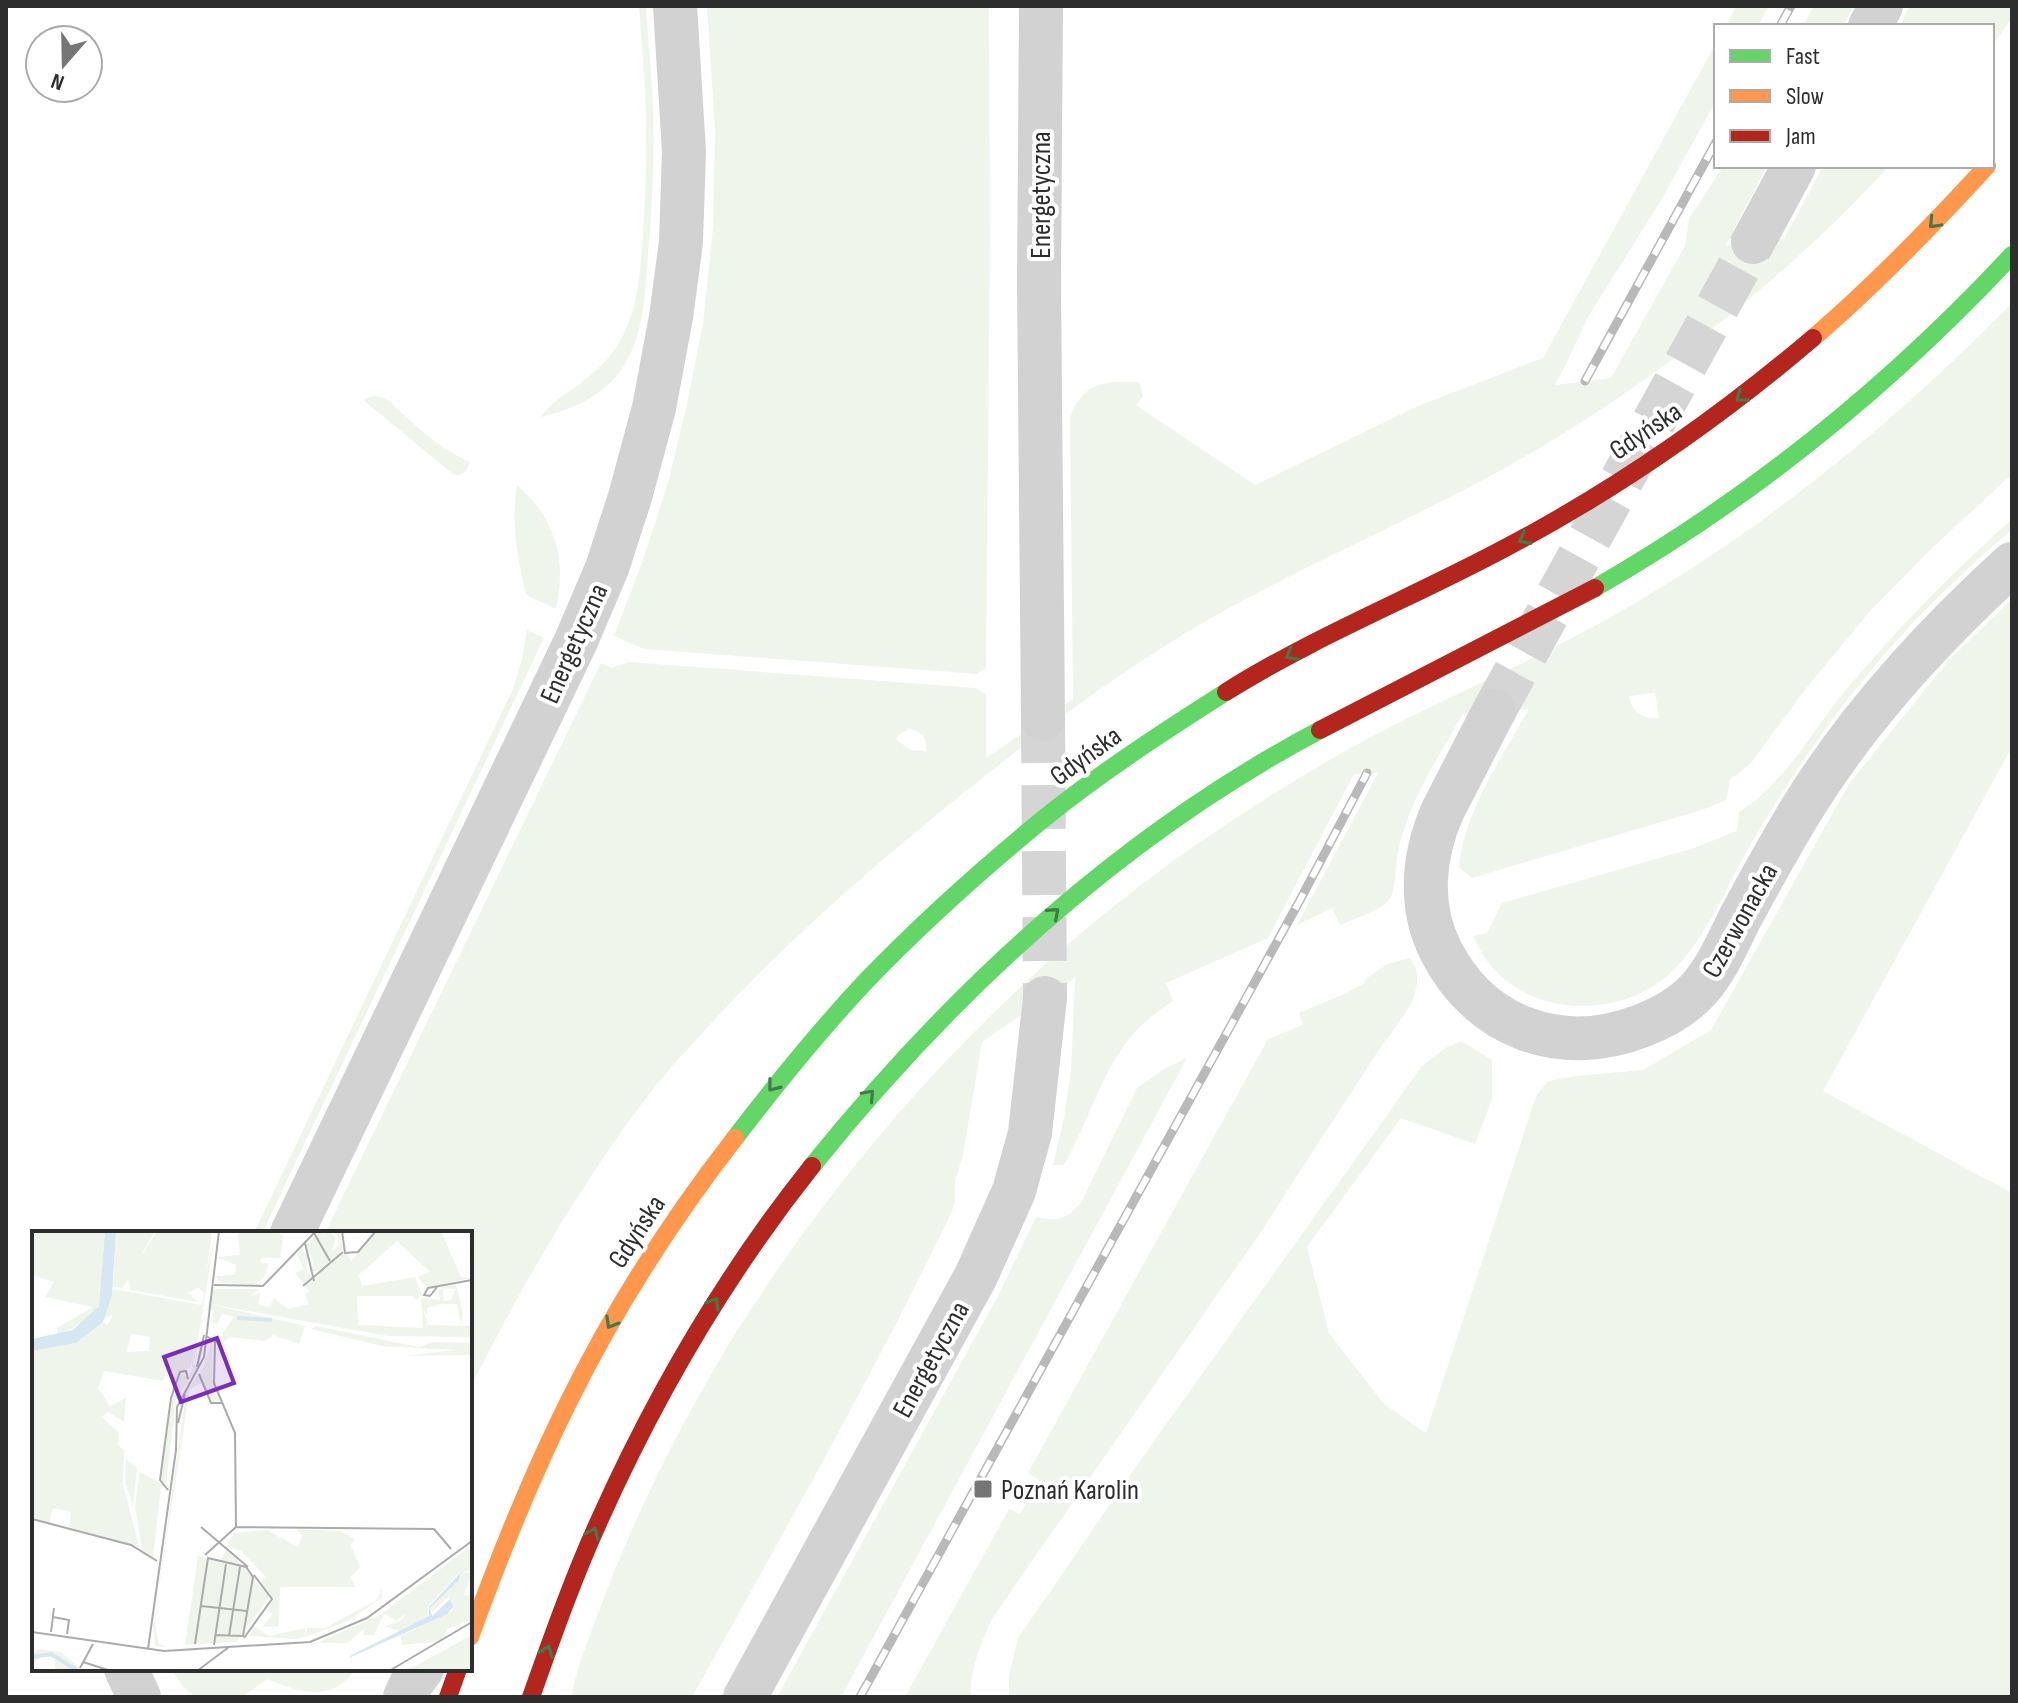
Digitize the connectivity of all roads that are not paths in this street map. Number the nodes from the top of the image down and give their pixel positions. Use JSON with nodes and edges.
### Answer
{"nodes":[{"id":1,"x":675,"y":6,"type":"edge"},
{"id":2,"x":1041,"y":6,"type":"edge"},
{"id":3,"x":1881,"y":6,"type":"edge"},
{"id":4,"x":1871,"y":24,"type":"edge"},
{"id":5,"x":1793,"y":168,"type":"edge"},
{"id":6,"x":1985,"y":168,"type":"edge"},
{"id":7,"x":1753,"y":242,"type":"tunnel mouth"},
{"id":8,"x":2012,"y":255,"type":"edge"},
{"id":9,"x":2012,"y":564,"type":"edge"},
{"id":10,"x":1494,"y":711,"type":"tunnel mouth"},
{"id":11,"x":1043,"y":719,"type":"tunnel mouth"},
{"id":12,"x":1045,"y":998,"type":"tunnel mouth"},
{"id":13,"x":293,"y":1231,"type":"edge"},
{"id":14,"x":482,"y":1588,"type":"edge"},
{"id":15,"x":472,"y":1629,"type":"edge"},
{"id":16,"x":127,"y":1671,"type":"edge"},
{"id":17,"x":421,"y":1671,"type":"edge"},
{"id":18,"x":457,"y":1671,"type":"edge"},
{"id":19,"x":139,"y":1697,"type":"edge"},
{"id":20,"x":405,"y":1697,"type":"edge"},
{"id":21,"x":448,"y":1697,"type":"edge"},
{"id":22,"x":531,"y":1697,"type":"edge"},
{"id":23,"x":745,"y":1697,"type":"edge"}],
"edges":[{"from":1,"to":13,"type":"street","name":"Energetyczna"},
{"from":2,"to":11,"type":"street","name":"Energetyczna"},
{"from":3,"to":4,"type":"street"},
{"from":5,"to":7,"type":"street"},
{"from":6,"to":14,"type":"main road","name":"Gdyńska","one_way":true},
{"from":22,"to":8,"type":"main road","one_way":true},
{"from":9,"to":10,"type":"street","name":"Czerwonacka"},
{"from":12,"to":23,"type":"street","name":"Energetyczna"},
{"from":14,"to":15,"type":"main road","name":"Gdyńska"},
{"from":16,"to":19,"type":"street"},
{"from":17,"to":20,"type":"street"},
{"from":18,"to":21,"type":"main road"}]}
